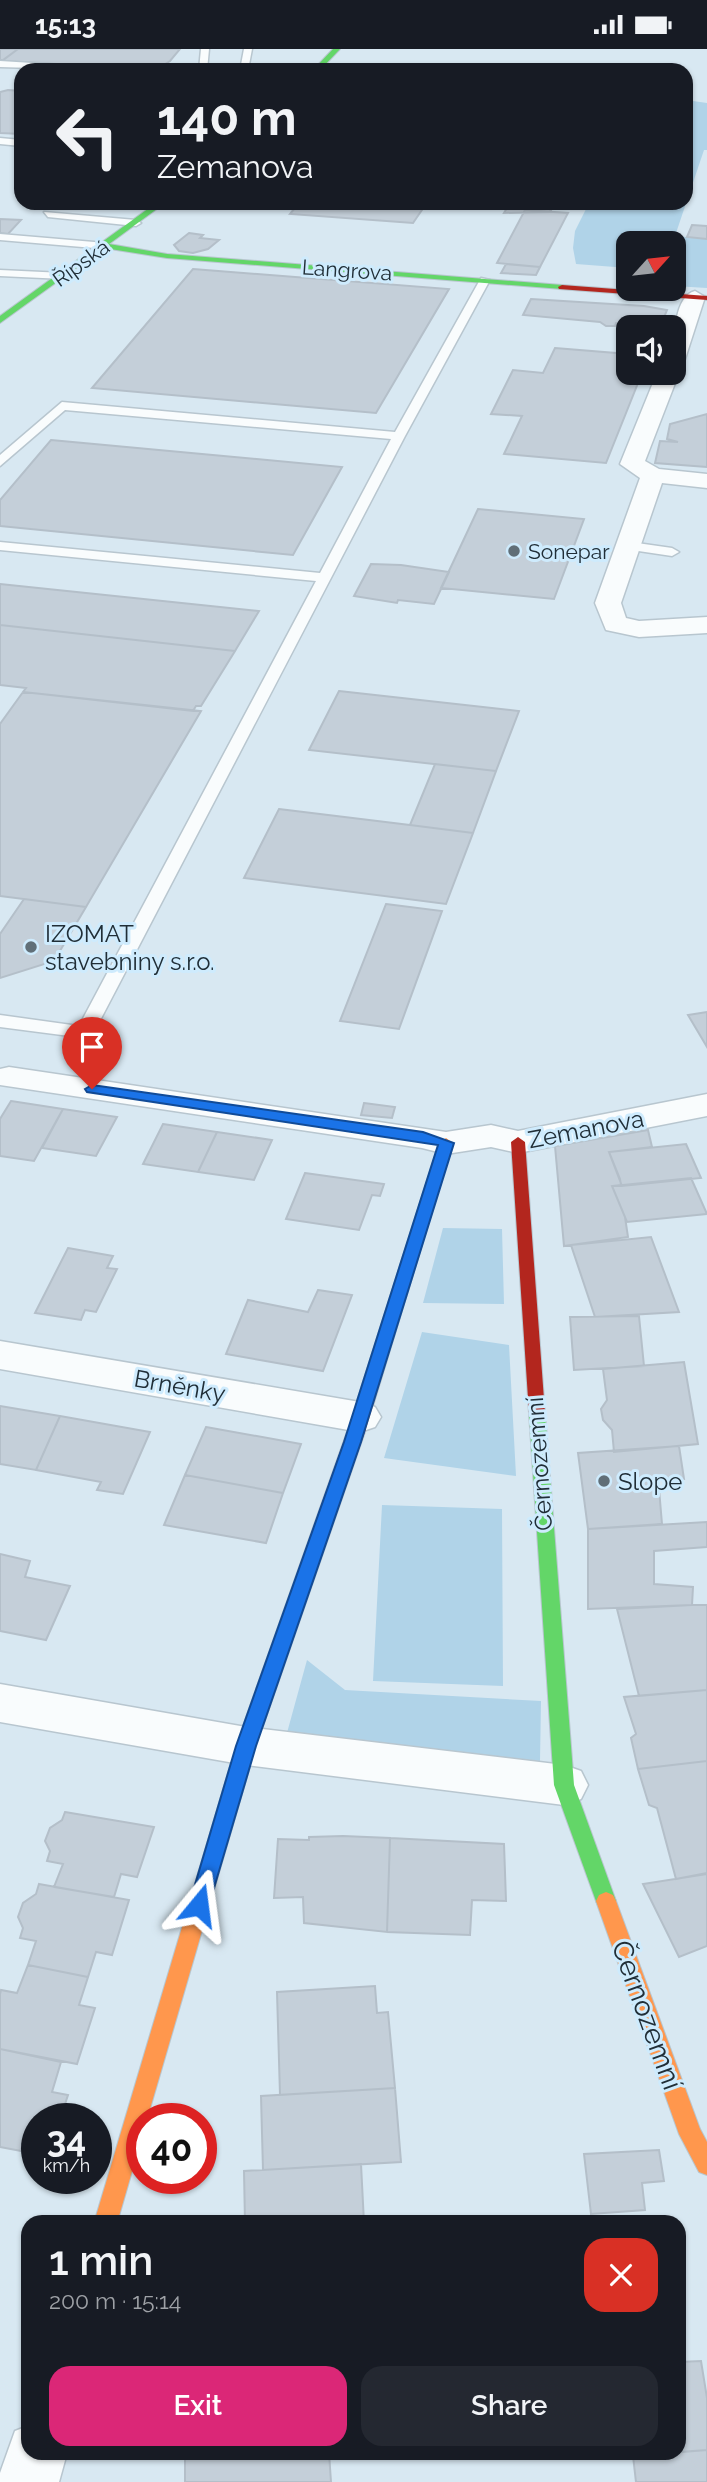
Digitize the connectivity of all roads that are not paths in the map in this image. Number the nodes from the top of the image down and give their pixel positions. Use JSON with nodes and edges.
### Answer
{"nodes":[{"id":1,"x":337,"y":49,"type":"edge"},
{"id":2,"x":323,"y":63,"type":"edge"},
{"id":3,"x":152,"y":210,"type":"edge"},
{"id":4,"x":48,"y":214,"type":"dead end"},
{"id":5,"x":136,"y":223,"type":"junction"},
{"id":6,"x":0,"y":237,"type":"edge"},
{"id":7,"x":106,"y":246,"type":"junction"},
{"id":8,"x":0,"y":248,"type":"edge"},
{"id":9,"x":89,"y":258,"type":"junction"},
{"id":10,"x":0,"y":273,"type":"edge"},
{"id":11,"x":64,"y":276,"type":"junction"},
{"id":12,"x":485,"y":280,"type":"junction"},
{"id":13,"x":701,"y":297,"type":"edge"},
{"id":14,"x":0,"y":320,"type":"edge"},
{"id":15,"x":686,"y":331,"type":"edge"},
{"id":16,"x":663,"y":385,"type":"edge"},
{"id":17,"x":399,"y":436,"type":"junction"},
{"id":18,"x":0,"y":462,"type":"edge"},
{"id":19,"x":653,"y":475,"type":"junction"},
{"id":20,"x":707,"y":481,"type":"edge"},
{"id":21,"x":0,"y":546,"type":"edge"},
{"id":22,"x":630,"y":546,"type":"junction"},
{"id":23,"x":672,"y":552,"type":"dead end"},
{"id":24,"x":325,"y":578,"type":"junction"},
{"id":25,"x":707,"y":625,"type":"edge"},
{"id":26,"x":0,"y":1021,"type":"edge"},
{"id":27,"x":9,"y":1077,"type":"dead end"},
{"id":28,"x":707,"y":1105,"type":"edge"},
{"id":29,"x":518,"y":1142,"type":"junction"},
{"id":30,"x":446,"y":1143,"type":"junction"},
{"id":31,"x":0,"y":1355,"type":"edge"},
{"id":32,"x":360,"y":1417,"type":"junction"},
{"id":33,"x":0,"y":1703,"type":"edge"},
{"id":34,"x":246,"y":1746,"type":"junction"},
{"id":35,"x":564,"y":1785,"type":"junction"},
{"id":36,"x":707,"y":2164,"type":"edge"},
{"id":37,"x":107,"y":2215,"type":"edge"},
{"id":38,"x":35,"y":2460,"type":"edge"},
{"id":39,"x":28,"y":2482,"type":"edge"}],
"edges":[{"from":1,"to":2,"type":"street"},
{"from":3,"to":5,"type":"street","name":"Řípská"},
{"from":4,"to":5,"type":"lane"},
{"from":5,"to":7,"type":"street","name":"Řípská"},
{"from":6,"to":7,"type":"lane","name":"Langrova"},
{"from":7,"to":9,"type":"street","name":"Řípská"},
{"from":7,"to":12,"type":"street","name":"Langrova"},
{"from":8,"to":9,"type":"lane"},
{"from":9,"to":11,"type":"street","name":"Řípská"},
{"from":10,"to":11,"type":"lane"},
{"from":11,"to":14,"type":"street","name":"Řípská"},
{"from":12,"to":13,"type":"street","name":"Langrova"},
{"from":12,"to":17,"type":"lane"},
{"from":13,"to":15,"type":"street","name":"Langrova"},
{"from":16,"to":19,"type":"street"},
{"from":17,"to":18,"type":"lane"},
{"from":17,"to":24,"type":"lane"},
{"from":19,"to":20,"type":"street"},
{"from":19,"to":22,"type":"street"},
{"from":21,"to":24,"type":"lane"},
{"from":22,"to":23,"type":"lane"},
{"from":22,"to":25,"type":"street"},
{"from":24,"to":26,"type":"lane"},
{"from":27,"to":30,"type":"street","name":"Zemanova"},
{"from":28,"to":29,"type":"street","name":"Zemanova"},
{"from":29,"to":30,"type":"street","name":"Zemanova"},
{"from":29,"to":35,"type":"street","name":"Černozemní"},
{"from":30,"to":32,"type":"street"},
{"from":31,"to":32,"type":"street","name":"Brněnky"},
{"from":32,"to":34,"type":"street"},
{"from":33,"to":34,"type":"street"},
{"from":34,"to":35,"type":"street"},
{"from":34,"to":37,"type":"street"},
{"from":35,"to":36,"type":"street","name":"Černozemní"},
{"from":38,"to":39,"type":"street"}]}
